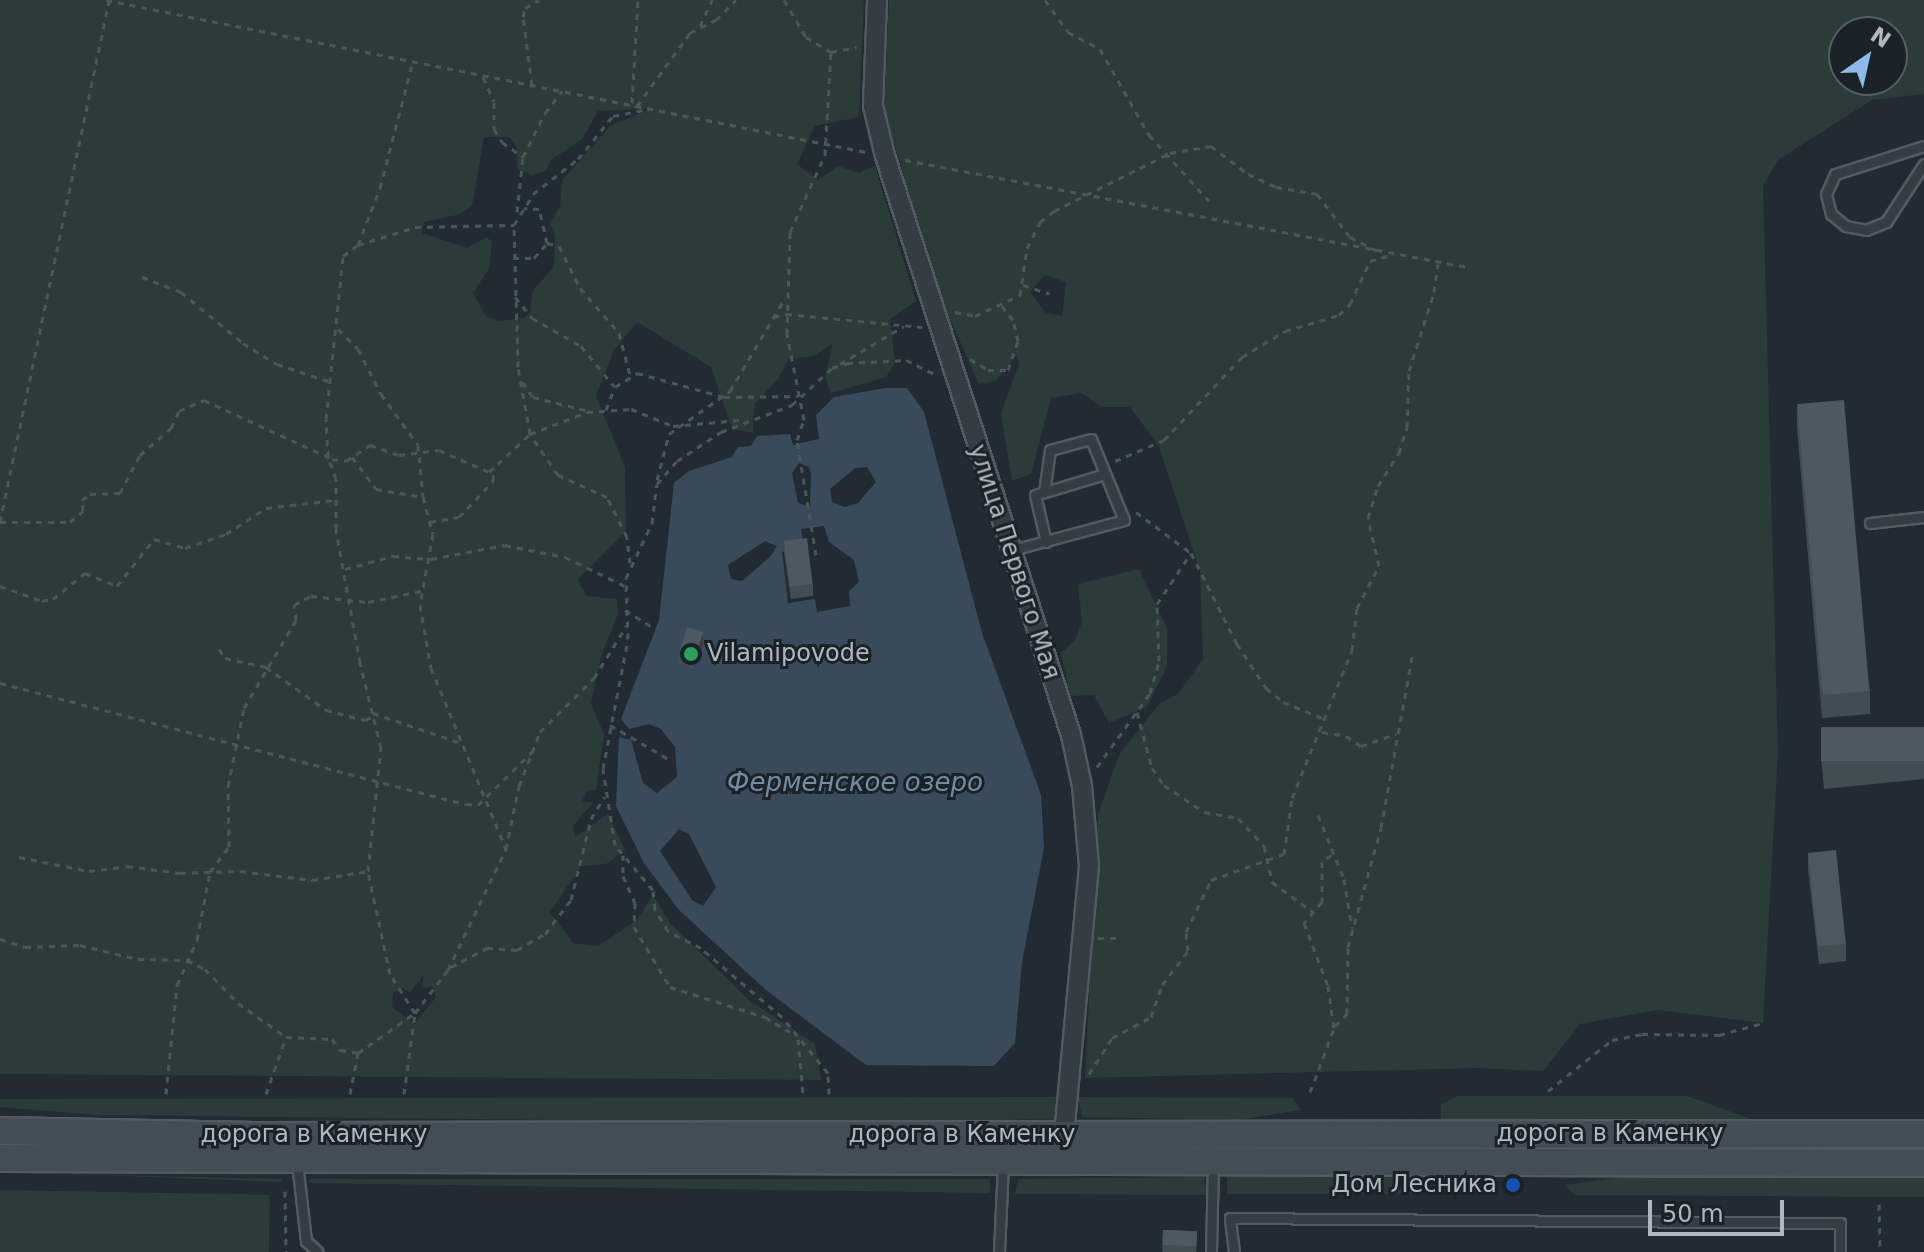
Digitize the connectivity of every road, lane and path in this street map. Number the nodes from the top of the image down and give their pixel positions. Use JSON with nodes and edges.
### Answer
{"nodes":[{"id":1,"x":108,"y":0,"type":"edge"},
{"id":2,"x":539,"y":0,"type":"edge"},
{"id":3,"x":638,"y":0,"type":"edge"},
{"id":4,"x":712,"y":0,"type":"edge"},
{"id":5,"x":736,"y":0,"type":"edge"},
{"id":6,"x":784,"y":0,"type":"edge"},
{"id":7,"x":877,"y":0,"type":"edge"},
{"id":8,"x":1045,"y":0,"type":"edge"},
{"id":9,"x":700,"y":26,"type":"junction"},
{"id":10,"x":876,"y":42,"type":"junction"},
{"id":11,"x":831,"y":52,"type":"junction"},
{"id":12,"x":413,"y":61,"type":"junction"},
{"id":13,"x":482,"y":75,"type":"junction"},
{"id":14,"x":532,"y":85,"type":"junction"},
{"id":15,"x":563,"y":91,"type":"junction"},
{"id":16,"x":635,"y":105,"type":"junction"},
{"id":17,"x":652,"y":109,"type":"junction"},
{"id":18,"x":824,"y":144,"type":"junction"},
{"id":19,"x":1924,"y":146,"type":"edge"},
{"id":20,"x":1170,"y":153,"type":"junction"},
{"id":21,"x":882,"y":155,"type":"junction"},
{"id":22,"x":523,"y":157,"type":"junction"},
{"id":23,"x":1924,"y":164,"type":"edge"},
{"id":24,"x":1080,"y":194,"type":"junction"},
{"id":25,"x":1209,"y":201,"type":"dead end"},
{"id":26,"x":521,"y":209,"type":"junction"},
{"id":27,"x":517,"y":215,"type":"junction"},
{"id":28,"x":514,"y":225,"type":"junction"},
{"id":29,"x":547,"y":243,"type":"junction"},
{"id":30,"x":358,"y":245,"type":"junction"},
{"id":31,"x":1382,"y":254,"type":"junction"},
{"id":32,"x":1391,"y":255,"type":"junction"},
{"id":33,"x":513,"y":258,"type":"junction"},
{"id":34,"x":1438,"y":264,"type":"junction"},
{"id":35,"x":1467,"y":267,"type":"dead end"},
{"id":36,"x":142,"y":277,"type":"dead end"},
{"id":37,"x":1023,"y":285,"type":"junction"},
{"id":38,"x":513,"y":293,"type":"junction"},
{"id":39,"x":1050,"y":294,"type":"dead end"},
{"id":40,"x":787,"y":296,"type":"junction"},
{"id":41,"x":927,"y":298,"type":"junction"},
{"id":42,"x":1002,"y":306,"type":"junction"},
{"id":43,"x":786,"y":314,"type":"junction"},
{"id":44,"x":773,"y":317,"type":"junction"},
{"id":45,"x":904,"y":326,"type":"junction"},
{"id":46,"x":938,"y":328,"type":"junction"},
{"id":47,"x":338,"y":329,"type":"junction"},
{"id":48,"x":948,"y":355,"type":"junction"},
{"id":49,"x":837,"y":367,"type":"junction"},
{"id":50,"x":630,"y":375,"type":"junction"},
{"id":51,"x":520,"y":379,"type":"junction"},
{"id":52,"x":331,"y":382,"type":"junction"},
{"id":53,"x":615,"y":387,"type":"junction"},
{"id":54,"x":959,"y":388,"type":"junction"},
{"id":55,"x":724,"y":397,"type":"junction"},
{"id":56,"x":800,"y":398,"type":"junction"},
{"id":57,"x":606,"y":410,"type":"junction"},
{"id":58,"x":591,"y":412,"type":"junction"},
{"id":59,"x":743,"y":420,"type":"junction"},
{"id":60,"x":678,"y":425,"type":"junction"},
{"id":61,"x":530,"y":434,"type":"junction"},
{"id":62,"x":419,"y":453,"type":"junction"},
{"id":63,"x":328,"y":457,"type":"junction"},
{"id":64,"x":352,"y":457,"type":"junction"},
{"id":65,"x":494,"y":468,"type":"junction"},
{"id":66,"x":1105,"y":474,"type":"junction"},
{"id":67,"x":657,"y":484,"type":"junction"},
{"id":68,"x":1044,"y":492,"type":"junction"},
{"id":69,"x":423,"y":497,"type":"junction"},
{"id":70,"x":336,"y":500,"type":"junction"},
{"id":71,"x":1120,"y":511,"type":"junction"},
{"id":72,"x":1924,"y":517,"type":"edge"},
{"id":73,"x":0,"y":522,"type":"edge"},
{"id":74,"x":430,"y":522,"type":"junction"},
{"id":75,"x":1870,"y":523,"type":"dead end"},
{"id":76,"x":1046,"y":542,"type":"junction"},
{"id":77,"x":1009,"y":551,"type":"junction"},
{"id":78,"x":1191,"y":553,"type":"junction"},
{"id":79,"x":816,"y":555,"type":"dead end"},
{"id":80,"x":431,"y":559,"type":"junction"},
{"id":81,"x":630,"y":563,"type":"junction"},
{"id":82,"x":345,"y":569,"type":"junction"},
{"id":83,"x":0,"y":586,"type":"edge"},
{"id":84,"x":625,"y":586,"type":"junction"},
{"id":85,"x":421,"y":591,"type":"junction"},
{"id":86,"x":351,"y":602,"type":"junction"},
{"id":87,"x":625,"y":610,"type":"junction"},
{"id":88,"x":627,"y":625,"type":"junction"},
{"id":89,"x":656,"y":629,"type":"dead end"},
{"id":90,"x":219,"y":649,"type":"dead end"},
{"id":91,"x":1412,"y":657,"type":"dead end"},
{"id":92,"x":266,"y":667,"type":"junction"},
{"id":93,"x":0,"y":683,"type":"edge"},
{"id":94,"x":1137,"y":712,"type":"junction"},
{"id":95,"x":374,"y":714,"type":"junction"},
{"id":96,"x":1326,"y":719,"type":"junction"},
{"id":97,"x":610,"y":725,"type":"junction"},
{"id":98,"x":1322,"y":732,"type":"junction"},
{"id":99,"x":1396,"y":734,"type":"junction"},
{"id":100,"x":238,"y":744,"type":"junction"},
{"id":101,"x":464,"y":744,"type":"junction"},
{"id":102,"x":533,"y":751,"type":"junction"},
{"id":103,"x":672,"y":761,"type":"dead end"},
{"id":104,"x":381,"y":779,"type":"junction"},
{"id":105,"x":1082,"y":786,"type":"junction"},
{"id":106,"x":604,"y":797,"type":"junction"},
{"id":107,"x":485,"y":799,"type":"junction"},
{"id":108,"x":1318,"y":815,"type":"dead end"},
{"id":109,"x":506,"y":849,"type":"junction"},
{"id":110,"x":623,"y":855,"type":"junction"},
{"id":111,"x":1331,"y":855,"type":"junction"},
{"id":112,"x":19,"y":857,"type":"dead end"},
{"id":113,"x":1266,"y":864,"type":"junction"},
{"id":114,"x":368,"y":871,"type":"junction"},
{"id":115,"x":210,"y":872,"type":"junction"},
{"id":116,"x":1313,"y":912,"type":"junction"},
{"id":117,"x":1352,"y":928,"type":"junction"},
{"id":118,"x":0,"y":939,"type":"edge"},
{"id":119,"x":187,"y":960,"type":"junction"},
{"id":120,"x":448,"y":970,"type":"junction"},
{"id":121,"x":415,"y":1013,"type":"junction"},
{"id":122,"x":1763,"y":1023,"type":"dead end"},
{"id":123,"x":1334,"y":1029,"type":"junction"},
{"id":124,"x":795,"y":1035,"type":"junction"},
{"id":125,"x":286,"y":1037,"type":"junction"},
{"id":126,"x":358,"y":1053,"type":"junction"},
{"id":127,"x":1084,"y":1086,"type":"dead end"},
{"id":128,"x":1548,"y":1091,"type":"dead end"},
{"id":129,"x":1310,"y":1092,"type":"dead end"},
{"id":130,"x":166,"y":1094,"type":"dead end"},
{"id":131,"x":266,"y":1094,"type":"dead end"},
{"id":132,"x":350,"y":1094,"type":"dead end"},
{"id":133,"x":404,"y":1094,"type":"dead end"},
{"id":134,"x":803,"y":1094,"type":"dead end"},
{"id":135,"x":829,"y":1094,"type":"dead end"},
{"id":136,"x":0,"y":1131,"type":"edge"},
{"id":137,"x":1064,"y":1134,"type":"junction"},
{"id":138,"x":1924,"y":1134,"type":"edge"},
{"id":139,"x":0,"y":1158,"type":"edge"},
{"id":140,"x":1213,"y":1159,"type":"junction"},
{"id":141,"x":1003,"y":1161,"type":"junction"},
{"id":142,"x":297,"y":1162,"type":"junction"},
{"id":143,"x":1924,"y":1163,"type":"edge"},
{"id":144,"x":285,"y":1197,"type":"dead end"},
{"id":145,"x":1879,"y":1204,"type":"dead end"},
{"id":146,"x":286,"y":1252,"type":"edge"},
{"id":147,"x":318,"y":1252,"type":"edge"},
{"id":148,"x":999,"y":1252,"type":"edge"},
{"id":149,"x":1211,"y":1252,"type":"edge"},
{"id":150,"x":1234,"y":1252,"type":"edge"},
{"id":151,"x":1840,"y":1252,"type":"edge"},
{"id":152,"x":1880,"y":1252,"type":"edge"}],
"edges":[{"from":1,"to":12,"type":"path"},
{"from":1,"to":73,"type":"path"},
{"from":2,"to":14,"type":"path"},
{"from":3,"to":16,"type":"path"},
{"from":4,"to":9,"type":"path"},
{"from":5,"to":9,"type":"path"},
{"from":6,"to":11,"type":"path"},
{"from":7,"to":10,"type":"street","name":"улица Первого Мая"},
{"from":8,"to":20,"type":"path"},
{"from":9,"to":16,"type":"path"},
{"from":10,"to":11,"type":"path"},
{"from":10,"to":21,"type":"street","name":"улица Первого Мая"},
{"from":11,"to":18,"type":"path"},
{"from":12,"to":13,"type":"path"},
{"from":12,"to":30,"type":"path"},
{"from":13,"to":14,"type":"path"},
{"from":13,"to":22,"type":"path"},
{"from":14,"to":15,"type":"path"},
{"from":15,"to":16,"type":"path"},
{"from":15,"to":22,"type":"path"},
{"from":16,"to":17,"type":"path"},
{"from":17,"to":18,"type":"path"},
{"from":17,"to":26,"type":"path"},
{"from":18,"to":21,"type":"path"},
{"from":18,"to":40,"type":"path"},
{"from":19,"to":23,"type":"lane"},
{"from":20,"to":24,"type":"path"},
{"from":20,"to":25,"type":"path"},
{"from":20,"to":31,"type":"path"},
{"from":21,"to":24,"type":"path"},
{"from":21,"to":41,"type":"street","name":"улица Первого Мая"},
{"from":22,"to":27,"type":"path"},
{"from":24,"to":31,"type":"path"},
{"from":24,"to":37,"type":"path"},
{"from":26,"to":27,"type":"path"},
{"from":26,"to":29,"type":"path"},
{"from":27,"to":28,"type":"path"},
{"from":28,"to":30,"type":"path"},
{"from":28,"to":33,"type":"path"},
{"from":29,"to":33,"type":"path"},
{"from":29,"to":50,"type":"path"},
{"from":30,"to":47,"type":"path"},
{"from":31,"to":32,"type":"path"},
{"from":32,"to":34,"type":"path"},
{"from":32,"to":66,"type":"path"},
{"from":33,"to":38,"type":"path"},
{"from":34,"to":35,"type":"path"},
{"from":34,"to":96,"type":"path"},
{"from":36,"to":52,"type":"path"},
{"from":37,"to":39,"type":"path"},
{"from":37,"to":42,"type":"path"},
{"from":38,"to":51,"type":"path"},
{"from":38,"to":53,"type":"path"},
{"from":40,"to":43,"type":"path"},
{"from":40,"to":44,"type":"path"},
{"from":41,"to":42,"type":"path"},
{"from":41,"to":46,"type":"street","name":"улица Первого Мая"},
{"from":42,"to":48,"type":"path"},
{"from":43,"to":44,"type":"path"},
{"from":43,"to":45,"type":"path"},
{"from":43,"to":56,"type":"path"},
{"from":44,"to":55,"type":"path"},
{"from":45,"to":46,"type":"path"},
{"from":45,"to":49,"type":"path"},
{"from":46,"to":48,"type":"street","name":"улица Первого Мая"},
{"from":47,"to":52,"type":"path"},
{"from":47,"to":62,"type":"path"},
{"from":48,"to":54,"type":"street","name":"улица Первого Мая"},
{"from":49,"to":54,"type":"path"},
{"from":49,"to":56,"type":"path"},
{"from":50,"to":53,"type":"path"},
{"from":50,"to":55,"type":"path"},
{"from":51,"to":58,"type":"path"},
{"from":51,"to":61,"type":"path"},
{"from":52,"to":63,"type":"path"},
{"from":53,"to":57,"type":"path"},
{"from":54,"to":77,"type":"street","name":"улица Первого Мая"},
{"from":55,"to":56,"type":"path"},
{"from":55,"to":60,"type":"path"},
{"from":56,"to":59,"type":"path"},
{"from":56,"to":79,"type":"path"},
{"from":57,"to":58,"type":"path"},
{"from":57,"to":60,"type":"path"},
{"from":58,"to":61,"type":"path"},
{"from":59,"to":60,"type":"path"},
{"from":59,"to":67,"type":"path"},
{"from":60,"to":67,"type":"path"},
{"from":61,"to":65,"type":"path"},
{"from":61,"to":81,"type":"path"},
{"from":62,"to":64,"type":"path"},
{"from":62,"to":65,"type":"path"},
{"from":62,"to":69,"type":"path"},
{"from":63,"to":64,"type":"path"},
{"from":63,"to":70,"type":"path"},
{"from":63,"to":73,"type":"path"},
{"from":64,"to":69,"type":"path"},
{"from":65,"to":74,"type":"path"},
{"from":66,"to":68,"type":"lane"},
{"from":66,"to":68,"type":"lane"},
{"from":66,"to":71,"type":"lane"},
{"from":67,"to":81,"type":"path"},
{"from":68,"to":76,"type":"lane"},
{"from":69,"to":74,"type":"path"},
{"from":70,"to":82,"type":"path"},
{"from":70,"to":83,"type":"path"},
{"from":71,"to":76,"type":"lane"},
{"from":71,"to":78,"type":"path"},
{"from":72,"to":75,"type":"lane"},
{"from":74,"to":80,"type":"path"},
{"from":76,"to":77,"type":"lane"},
{"from":77,"to":105,"type":"street","name":"улица Первого Мая"},
{"from":78,"to":94,"type":"path"},
{"from":78,"to":96,"type":"path"},
{"from":80,"to":82,"type":"path"},
{"from":80,"to":84,"type":"path"},
{"from":80,"to":85,"type":"path"},
{"from":81,"to":84,"type":"path"},
{"from":82,"to":86,"type":"path"},
{"from":84,"to":87,"type":"path"},
{"from":85,"to":86,"type":"path"},
{"from":85,"to":101,"type":"path"},
{"from":86,"to":92,"type":"path"},
{"from":86,"to":95,"type":"path"},
{"from":87,"to":88,"type":"path"},
{"from":87,"to":89,"type":"path"},
{"from":88,"to":97,"type":"path"},
{"from":88,"to":102,"type":"path"},
{"from":90,"to":92,"type":"path"},
{"from":91,"to":99,"type":"path"},
{"from":92,"to":95,"type":"path"},
{"from":92,"to":100,"type":"path"},
{"from":93,"to":100,"type":"path"},
{"from":94,"to":105,"type":"path"},
{"from":94,"to":113,"type":"path"},
{"from":95,"to":101,"type":"path"},
{"from":95,"to":104,"type":"path"},
{"from":96,"to":98,"type":"path"},
{"from":97,"to":103,"type":"path"},
{"from":97,"to":106,"type":"path"},
{"from":98,"to":99,"type":"path"},
{"from":98,"to":113,"type":"path"},
{"from":99,"to":117,"type":"path"},
{"from":100,"to":104,"type":"path"},
{"from":100,"to":115,"type":"path"},
{"from":101,"to":107,"type":"path"},
{"from":102,"to":107,"type":"path"},
{"from":102,"to":109,"type":"path"},
{"from":104,"to":107,"type":"path"},
{"from":104,"to":114,"type":"path"},
{"from":105,"to":137,"type":"street","name":"улица Первого Мая"},
{"from":106,"to":110,"type":"path"},
{"from":106,"to":120,"type":"path"},
{"from":107,"to":109,"type":"path"},
{"from":108,"to":111,"type":"path"},
{"from":109,"to":120,"type":"path"},
{"from":110,"to":124,"type":"path"},
{"from":110,"to":124,"type":"path"},
{"from":111,"to":116,"type":"path"},
{"from":111,"to":117,"type":"path"},
{"from":112,"to":115,"type":"path"},
{"from":113,"to":116,"type":"path"},
{"from":113,"to":127,"type":"path"},
{"from":114,"to":115,"type":"path"},
{"from":114,"to":121,"type":"path"},
{"from":115,"to":119,"type":"path"},
{"from":116,"to":123,"type":"path"},
{"from":117,"to":123,"type":"path"},
{"from":118,"to":119,"type":"path"},
{"from":119,"to":125,"type":"path"},
{"from":119,"to":130,"type":"path"},
{"from":120,"to":121,"type":"path"},
{"from":121,"to":126,"type":"path"},
{"from":121,"to":133,"type":"path"},
{"from":122,"to":128,"type":"path"},
{"from":123,"to":129,"type":"path"},
{"from":124,"to":134,"type":"path"},
{"from":124,"to":135,"type":"path"},
{"from":125,"to":126,"type":"path"},
{"from":125,"to":131,"type":"path"},
{"from":126,"to":132,"type":"path"},
{"from":136,"to":137,"type":"main road","name":"дорога в Каменку"},
{"from":137,"to":138,"type":"main road","name":"дорога в Каменку"},
{"from":139,"to":142,"type":"main road","name":"дорога в Каменку"},
{"from":140,"to":141,"type":"main road","name":"дорога в Каменку"},
{"from":140,"to":143,"type":"main road","name":"дорога в Каменку"},
{"from":140,"to":149,"type":"lane"},
{"from":141,"to":142,"type":"main road","name":"дорога в Каменку"},
{"from":141,"to":148,"type":"lane"},
{"from":142,"to":147,"type":"lane"},
{"from":144,"to":146,"type":"path"},
{"from":145,"to":152,"type":"path"},
{"from":150,"to":151,"type":"lane"}]}
